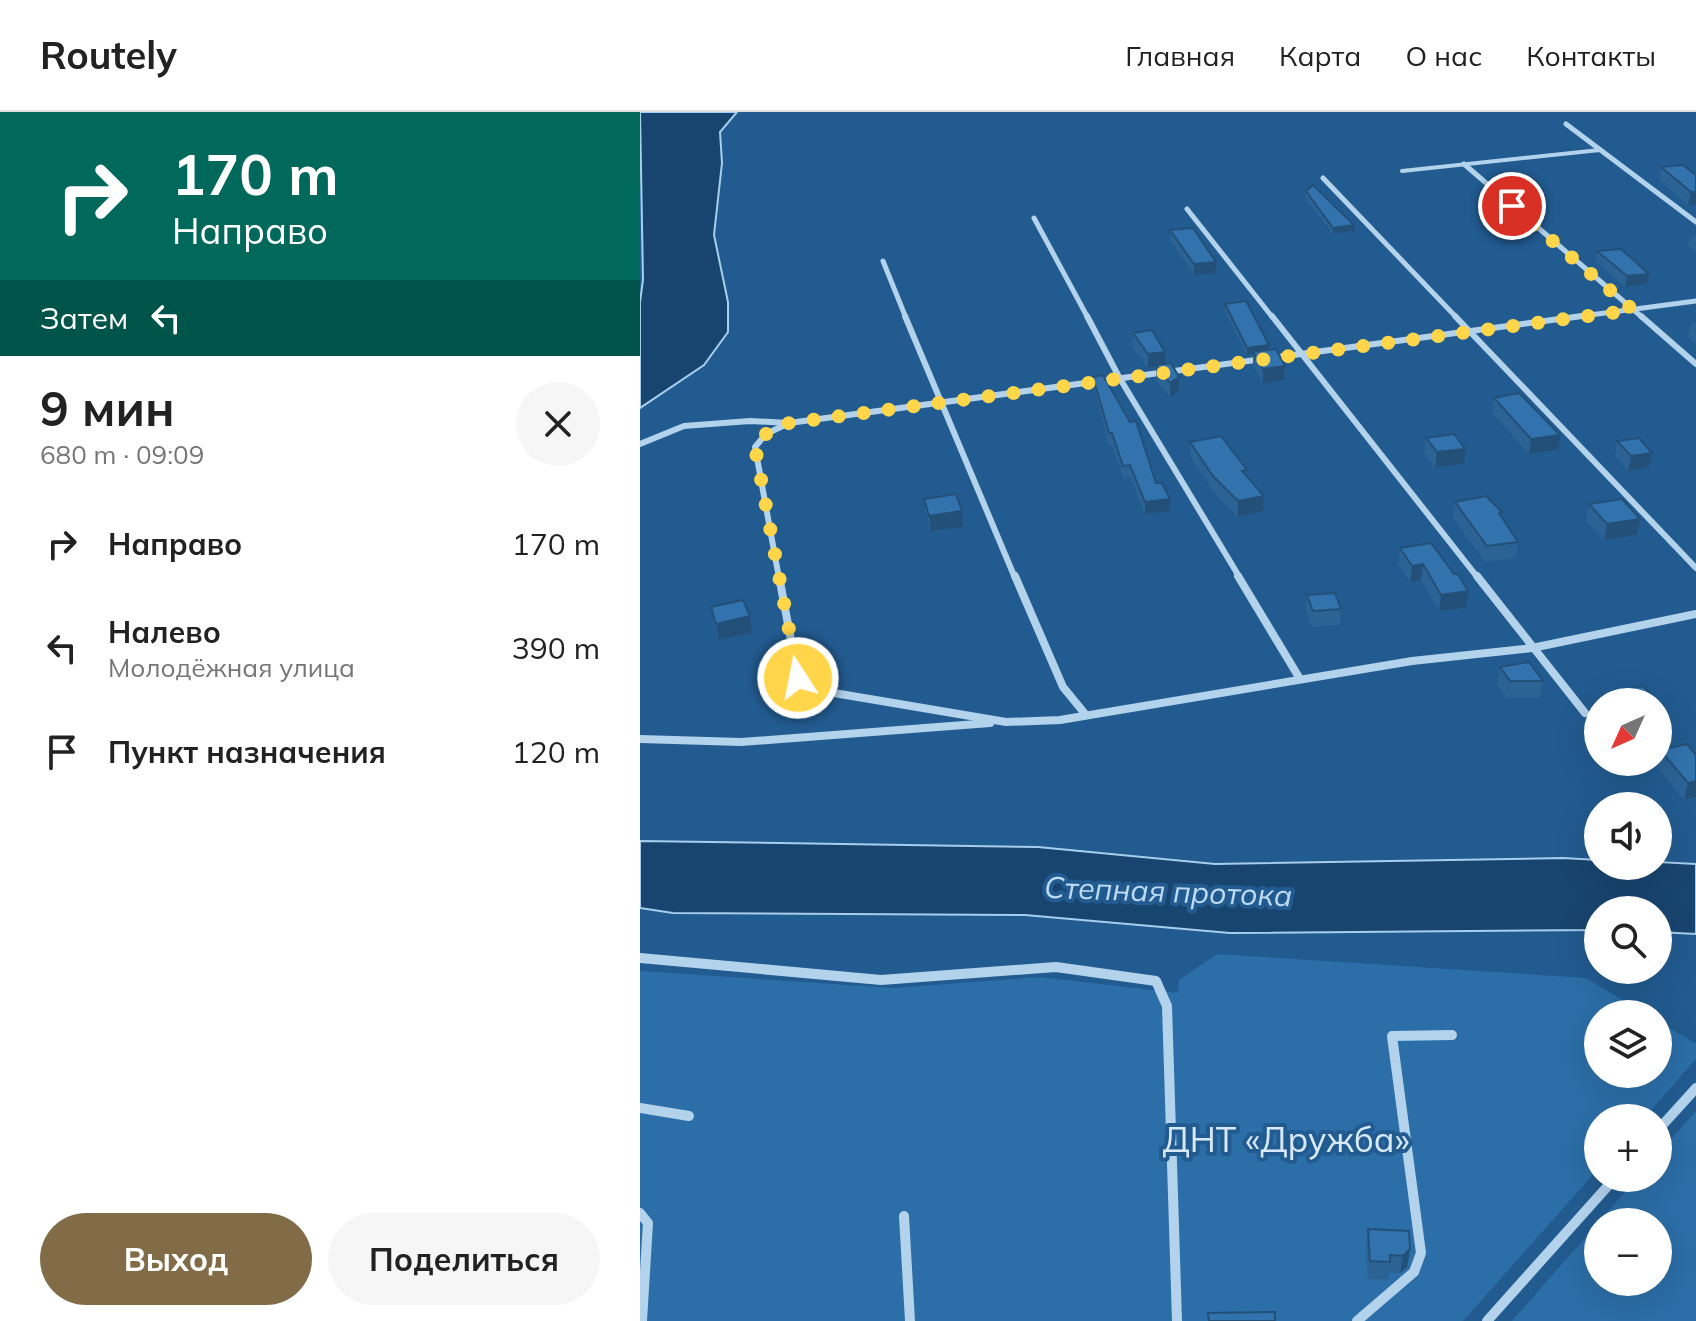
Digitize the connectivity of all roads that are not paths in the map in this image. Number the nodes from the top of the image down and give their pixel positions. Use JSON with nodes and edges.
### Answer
{"nodes":[{"id":1,"x":1566,"y":124,"type":"dead end"},
{"id":2,"x":1600,"y":150,"type":"junction"},
{"id":3,"x":1464,"y":164,"type":"junction"},
{"id":4,"x":1402,"y":171,"type":"dead end"},
{"id":5,"x":1323,"y":178,"type":"dead end"},
{"id":6,"x":1187,"y":209,"type":"dead end"},
{"id":7,"x":1034,"y":218,"type":"dead end"},
{"id":8,"x":1696,"y":222,"type":"edge"},
{"id":9,"x":883,"y":261,"type":"dead end"},
{"id":10,"x":1696,"y":301,"type":"edge"},
{"id":11,"x":1633,"y":310,"type":"junction"},
{"id":12,"x":1468,"y":331,"type":"junction"},
{"id":13,"x":1305,"y":354,"type":"junction"},
{"id":14,"x":1696,"y":364,"type":"edge"},
{"id":15,"x":1119,"y":377,"type":"junction"},
{"id":16,"x":939,"y":403,"type":"junction"},
{"id":17,"x":789,"y":423,"type":"junction"},
{"id":18,"x":640,"y":444,"type":"edge"},
{"id":19,"x":1696,"y":568,"type":"edge"},
{"id":20,"x":1696,"y":614,"type":"edge"},
{"id":21,"x":1532,"y":648,"type":"junction"},
{"id":22,"x":1300,"y":679,"type":"junction"},
{"id":23,"x":1584,"y":712,"type":"edge"},
{"id":24,"x":1086,"y":715,"type":"junction"},
{"id":25,"x":1006,"y":722,"type":"junction"},
{"id":26,"x":640,"y":739,"type":"edge"},
{"id":27,"x":640,"y":958,"type":"edge"},
{"id":28,"x":1452,"y":1035,"type":"dead end"},
{"id":29,"x":1696,"y":1088,"type":"edge"},
{"id":30,"x":640,"y":1108,"type":"edge"},
{"id":31,"x":1672,"y":1115,"type":"edge"},
{"id":32,"x":689,"y":1116,"type":"dead end"},
{"id":33,"x":1602,"y":1192,"type":"edge"},
{"id":34,"x":640,"y":1213,"type":"edge"},
{"id":35,"x":904,"y":1216,"type":"dead end"},
{"id":36,"x":642,"y":1321,"type":"edge"},
{"id":37,"x":910,"y":1321,"type":"edge"},
{"id":38,"x":1177,"y":1321,"type":"edge"},
{"id":39,"x":1357,"y":1321,"type":"edge"},
{"id":40,"x":1487,"y":1321,"type":"edge"}],
"edges":[{"from":1,"to":2,"type":"street"},
{"from":2,"to":3,"type":"lane"},
{"from":2,"to":8,"type":"street"},
{"from":3,"to":4,"type":"lane"},
{"from":3,"to":11,"type":"street"},
{"from":5,"to":12,"type":"street"},
{"from":6,"to":13,"type":"street"},
{"from":7,"to":15,"type":"street"},
{"from":9,"to":16,"type":"street"},
{"from":10,"to":11,"type":"street"},
{"from":11,"to":12,"type":"street"},
{"from":11,"to":14,"type":"street"},
{"from":12,"to":13,"type":"street"},
{"from":12,"to":19,"type":"street"},
{"from":13,"to":15,"type":"street"},
{"from":13,"to":21,"type":"street"},
{"from":15,"to":16,"type":"street"},
{"from":15,"to":22,"type":"street"},
{"from":16,"to":17,"type":"street"},
{"from":16,"to":24,"type":"street"},
{"from":17,"to":18,"type":"street"},
{"from":17,"to":25,"type":"street"},
{"from":20,"to":21,"type":"street"},
{"from":21,"to":22,"type":"street"},
{"from":21,"to":23,"type":"street"},
{"from":22,"to":24,"type":"street"},
{"from":24,"to":25,"type":"street"},
{"from":25,"to":26,"type":"street"},
{"from":27,"to":38,"type":"street"},
{"from":28,"to":39,"type":"street"},
{"from":29,"to":31,"type":"street"},
{"from":30,"to":32,"type":"street"},
{"from":33,"to":40,"type":"street"},
{"from":34,"to":36,"type":"street"},
{"from":35,"to":37,"type":"street"}]}
